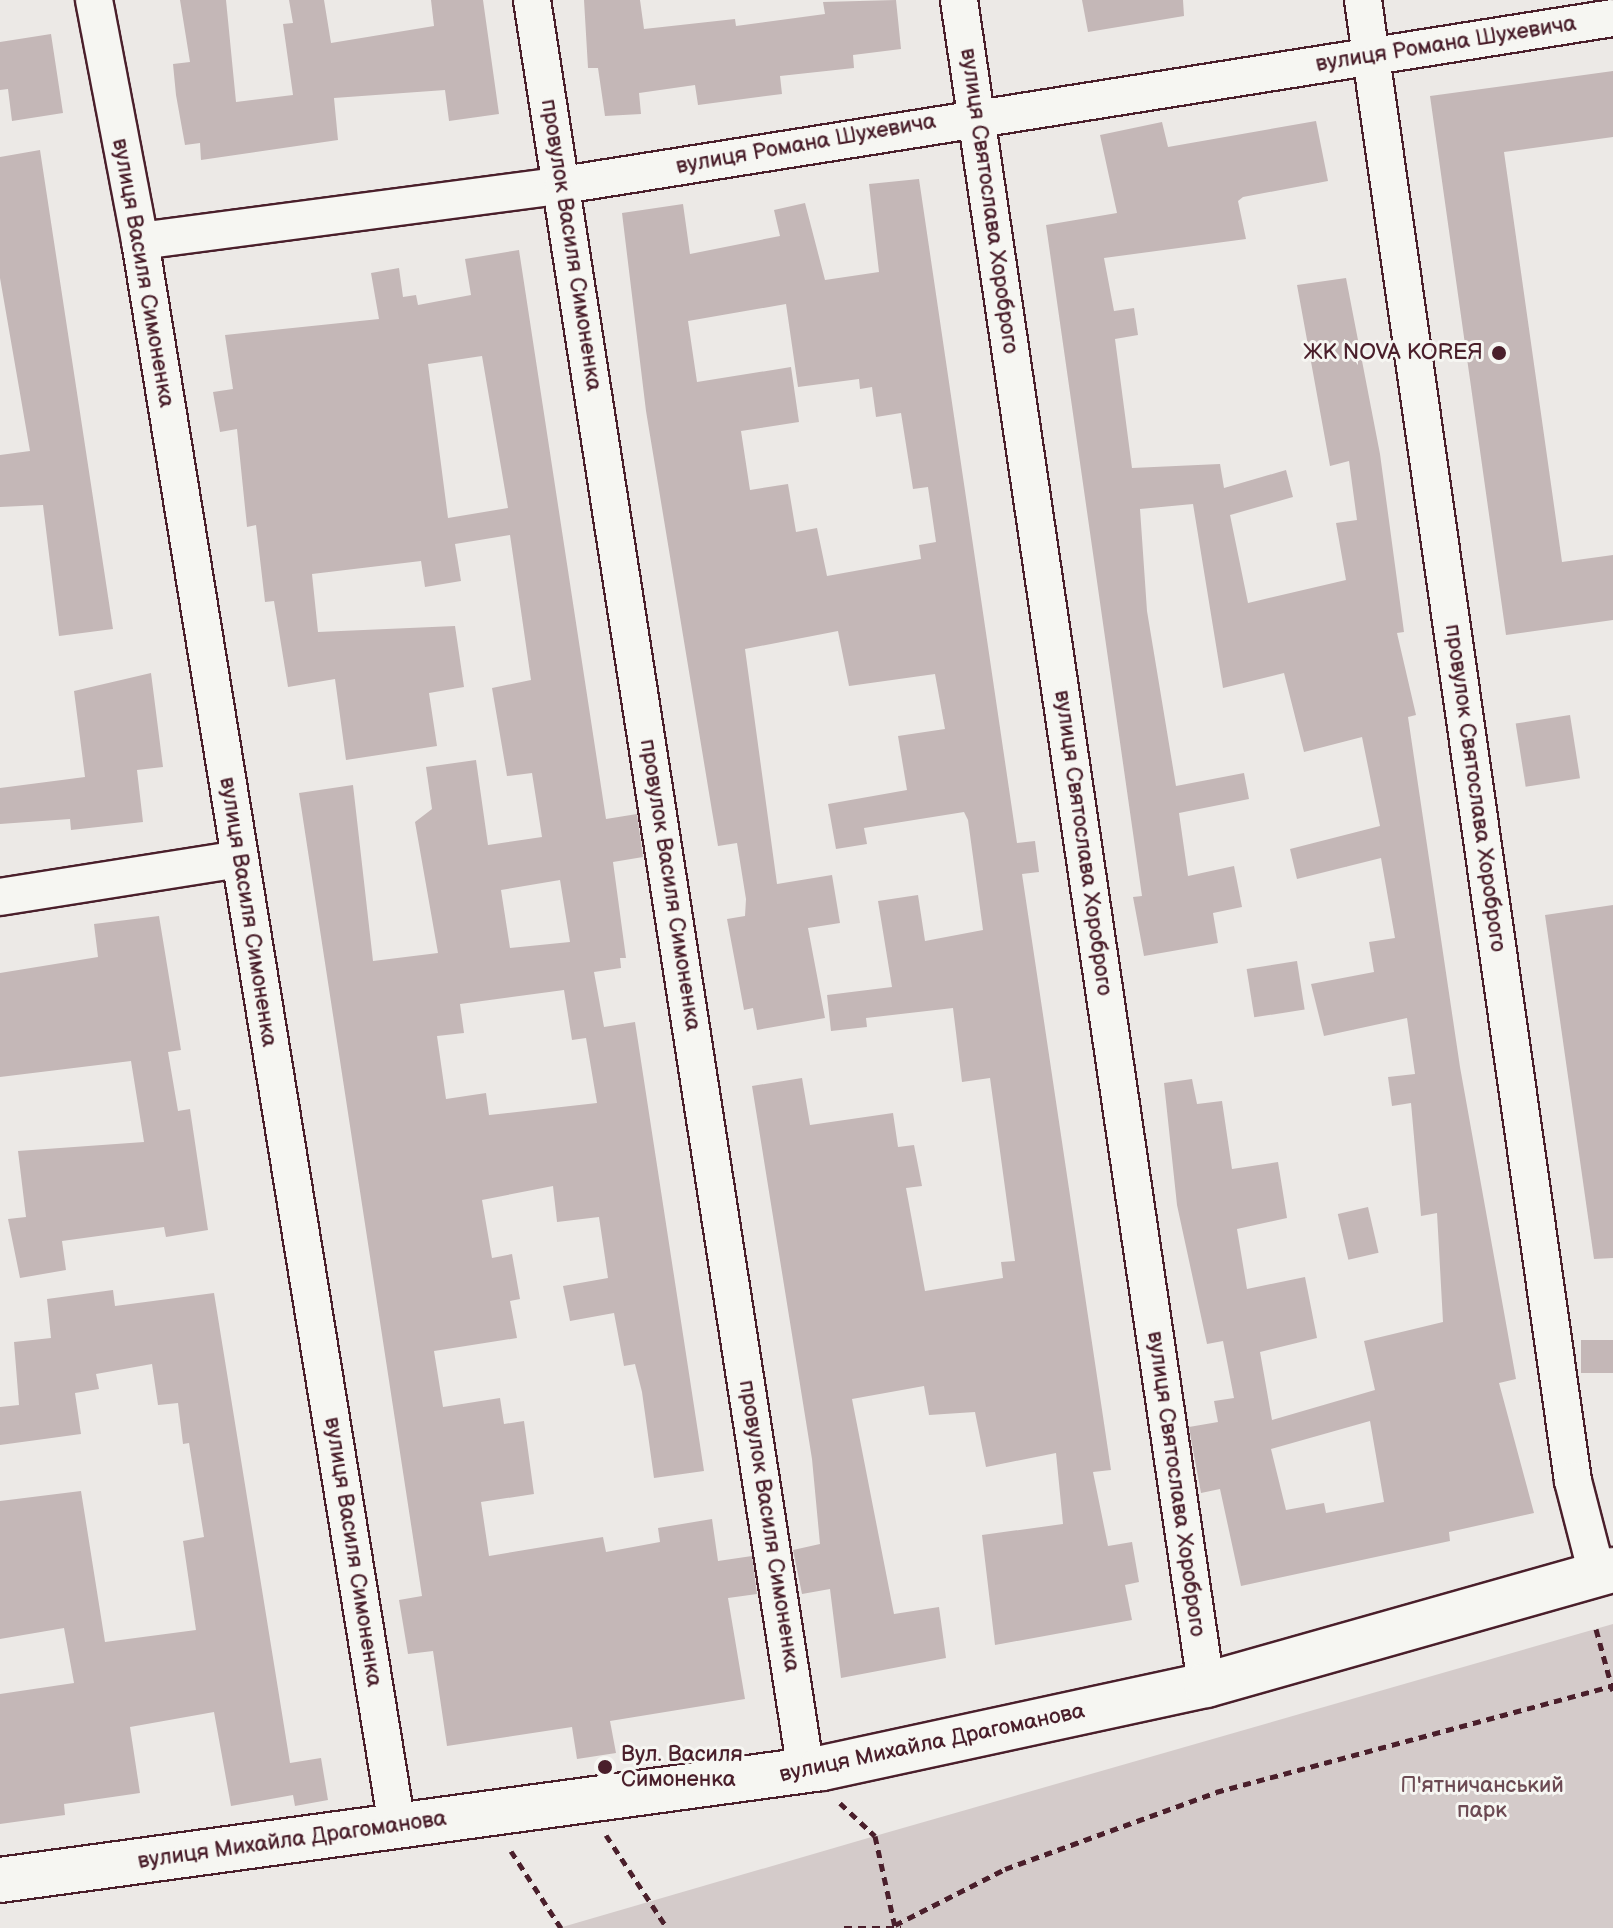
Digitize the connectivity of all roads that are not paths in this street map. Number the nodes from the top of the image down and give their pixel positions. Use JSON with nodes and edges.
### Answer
{"nodes":[{"id":1,"x":94,"y":0,"type":"edge"},
{"id":2,"x":532,"y":0,"type":"edge"},
{"id":3,"x":959,"y":0,"type":"edge"},
{"id":4,"x":1363,"y":0,"type":"edge"},
{"id":5,"x":1613,"y":18,"type":"edge"},
{"id":6,"x":1371,"y":55,"type":"junction"},
{"id":7,"x":977,"y":115,"type":"junction"},
{"id":8,"x":563,"y":185,"type":"junction"},
{"id":9,"x":140,"y":241,"type":"junction"},
{"id":10,"x":239,"y":859,"type":"junction"},
{"id":11,"x":0,"y":897,"type":"edge"},
{"id":12,"x":1605,"y":1572,"type":"edge"},
{"id":13,"x":1206,"y":1685,"type":"junction"},
{"id":14,"x":806,"y":1771,"type":"junction"},
{"id":15,"x":397,"y":1826,"type":"junction"},
{"id":16,"x":0,"y":1880,"type":"edge"}],
"edges":[{"from":1,"to":9,"type":"street","name":"вулиця Василя Симоненка"},
{"from":2,"to":8,"type":"street","name":"провулок Василя Симоненка"},
{"from":3,"to":7,"type":"street","name":"вулиця Святослава Хороброго"},
{"from":4,"to":6,"type":"street","name":"провулок Святослава Хороброго"},
{"from":5,"to":6,"type":"street","name":"вулиця Романа Шухевича"},
{"from":6,"to":7,"type":"street","name":"вулиця Романа Шухевича"},
{"from":6,"to":12,"type":"street","name":"провулок Святослава Хороброго"},
{"from":7,"to":8,"type":"street","name":"вулиця Романа Шухевича"},
{"from":7,"to":13,"type":"street","name":"вулиця Святослава Хороброго"},
{"from":8,"to":9,"type":"street","name":"вулиця Романа Шухевича"},
{"from":8,"to":14,"type":"street","name":"провулок Василя Симоненка"},
{"from":9,"to":10,"type":"street","name":"вулиця Василя Симоненка"},
{"from":10,"to":11,"type":"street"},
{"from":10,"to":15,"type":"street","name":"вулиця Василя Симоненка"},
{"from":12,"to":13,"type":"street","name":"вулиця Михайла Драгоманова"},
{"from":13,"to":14,"type":"street","name":"вулиця Михайла Драгоманова"},
{"from":14,"to":15,"type":"street","name":"вулиця Михайла Драгоманова"},
{"from":15,"to":16,"type":"street","name":"вулиця Михайла Драгоманова"}]}
